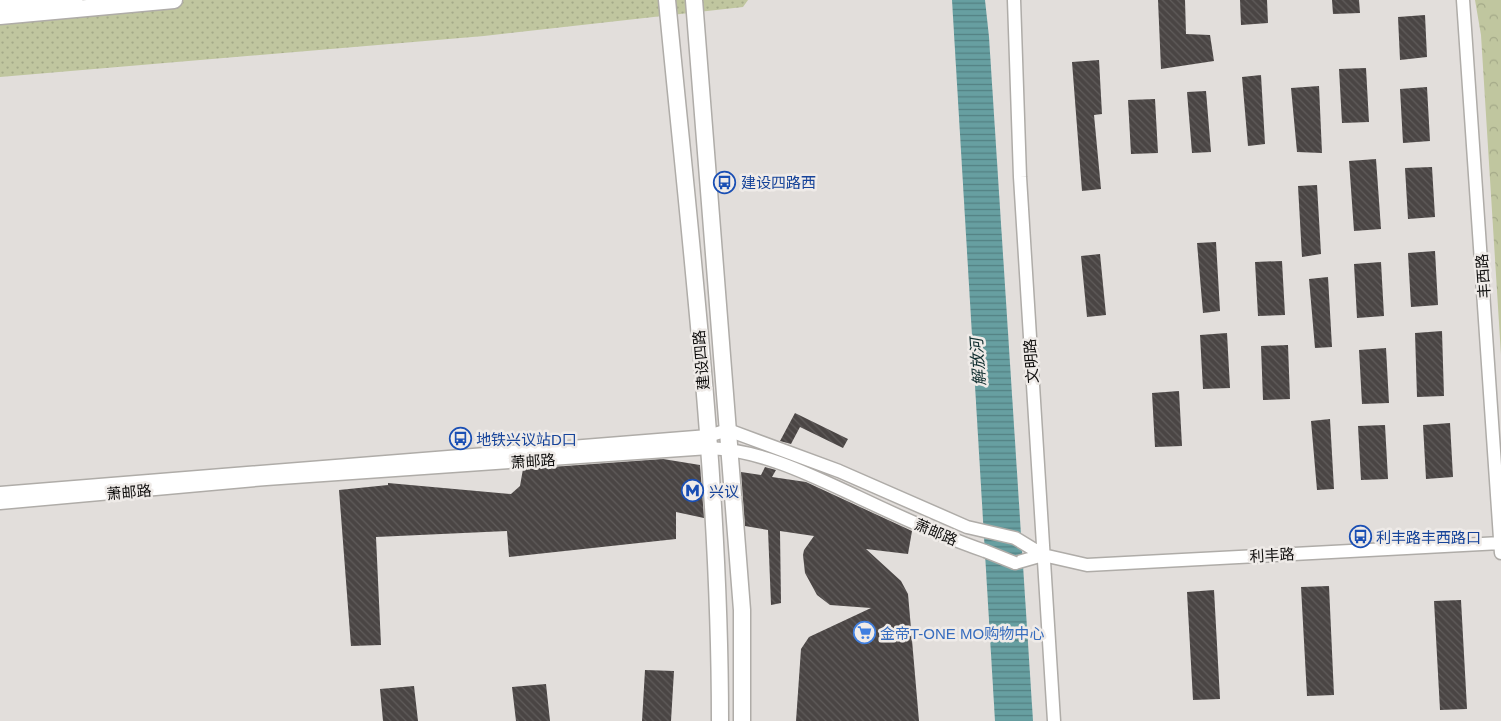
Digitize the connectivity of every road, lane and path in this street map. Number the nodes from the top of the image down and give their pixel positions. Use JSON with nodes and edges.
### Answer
{"nodes":[{"id":1,"x":73,"y":0,"type":"edge"},
{"id":2,"x":174,"y":0,"type":"edge"},
{"id":3,"x":667,"y":0,"type":"edge"},
{"id":4,"x":694,"y":0,"type":"edge"},
{"id":5,"x":1014,"y":0,"type":"edge"},
{"id":6,"x":1463,"y":0,"type":"edge"},
{"id":7,"x":0,"y":6,"type":"edge"},
{"id":8,"x":0,"y":16,"type":"edge"},
{"id":9,"x":728,"y":430,"type":"junction"},
{"id":10,"x":709,"y":442,"type":"junction"},
{"id":11,"x":729,"y":449,"type":"junction"},
{"id":12,"x":0,"y":493,"type":"edge"},
{"id":13,"x":0,"y":503,"type":"edge"},
{"id":14,"x":1501,"y":546,"type":"edge"},
{"id":15,"x":1043,"y":555,"type":"junction"},
{"id":16,"x":720,"y":721,"type":"edge"},
{"id":17,"x":742,"y":721,"type":"edge"},
{"id":18,"x":1054,"y":721,"type":"edge"}],
"edges":[{"from":1,"to":7,"type":"highway"},
{"from":2,"to":8,"type":"main road"},
{"from":3,"to":10,"type":"main road","name":"建设四路"},
{"from":4,"to":9,"type":"main road","name":"建设四路"},
{"from":5,"to":15,"type":"street","name":"文明路"},
{"from":6,"to":14,"type":"street","name":"丰西路"},
{"from":9,"to":10,"type":"street"},
{"from":9,"to":11,"type":"main road","name":"建设四路"},
{"from":9,"to":15,"type":"street"},
{"from":10,"to":11,"type":"street","name":"萧邮路"},
{"from":10,"to":12,"type":"street","name":"萧邮路"},
{"from":10,"to":13,"type":"street","name":"萧邮路"},
{"from":10,"to":16,"type":"main road","name":"建设四路"},
{"from":11,"to":15,"type":"street","name":"萧邮路","bridge":true},
{"from":11,"to":17,"type":"main road","name":"建设四路"},
{"from":14,"to":15,"type":"street","name":"利丰路"},
{"from":15,"to":18,"type":"street","name":"文明路"}]}
